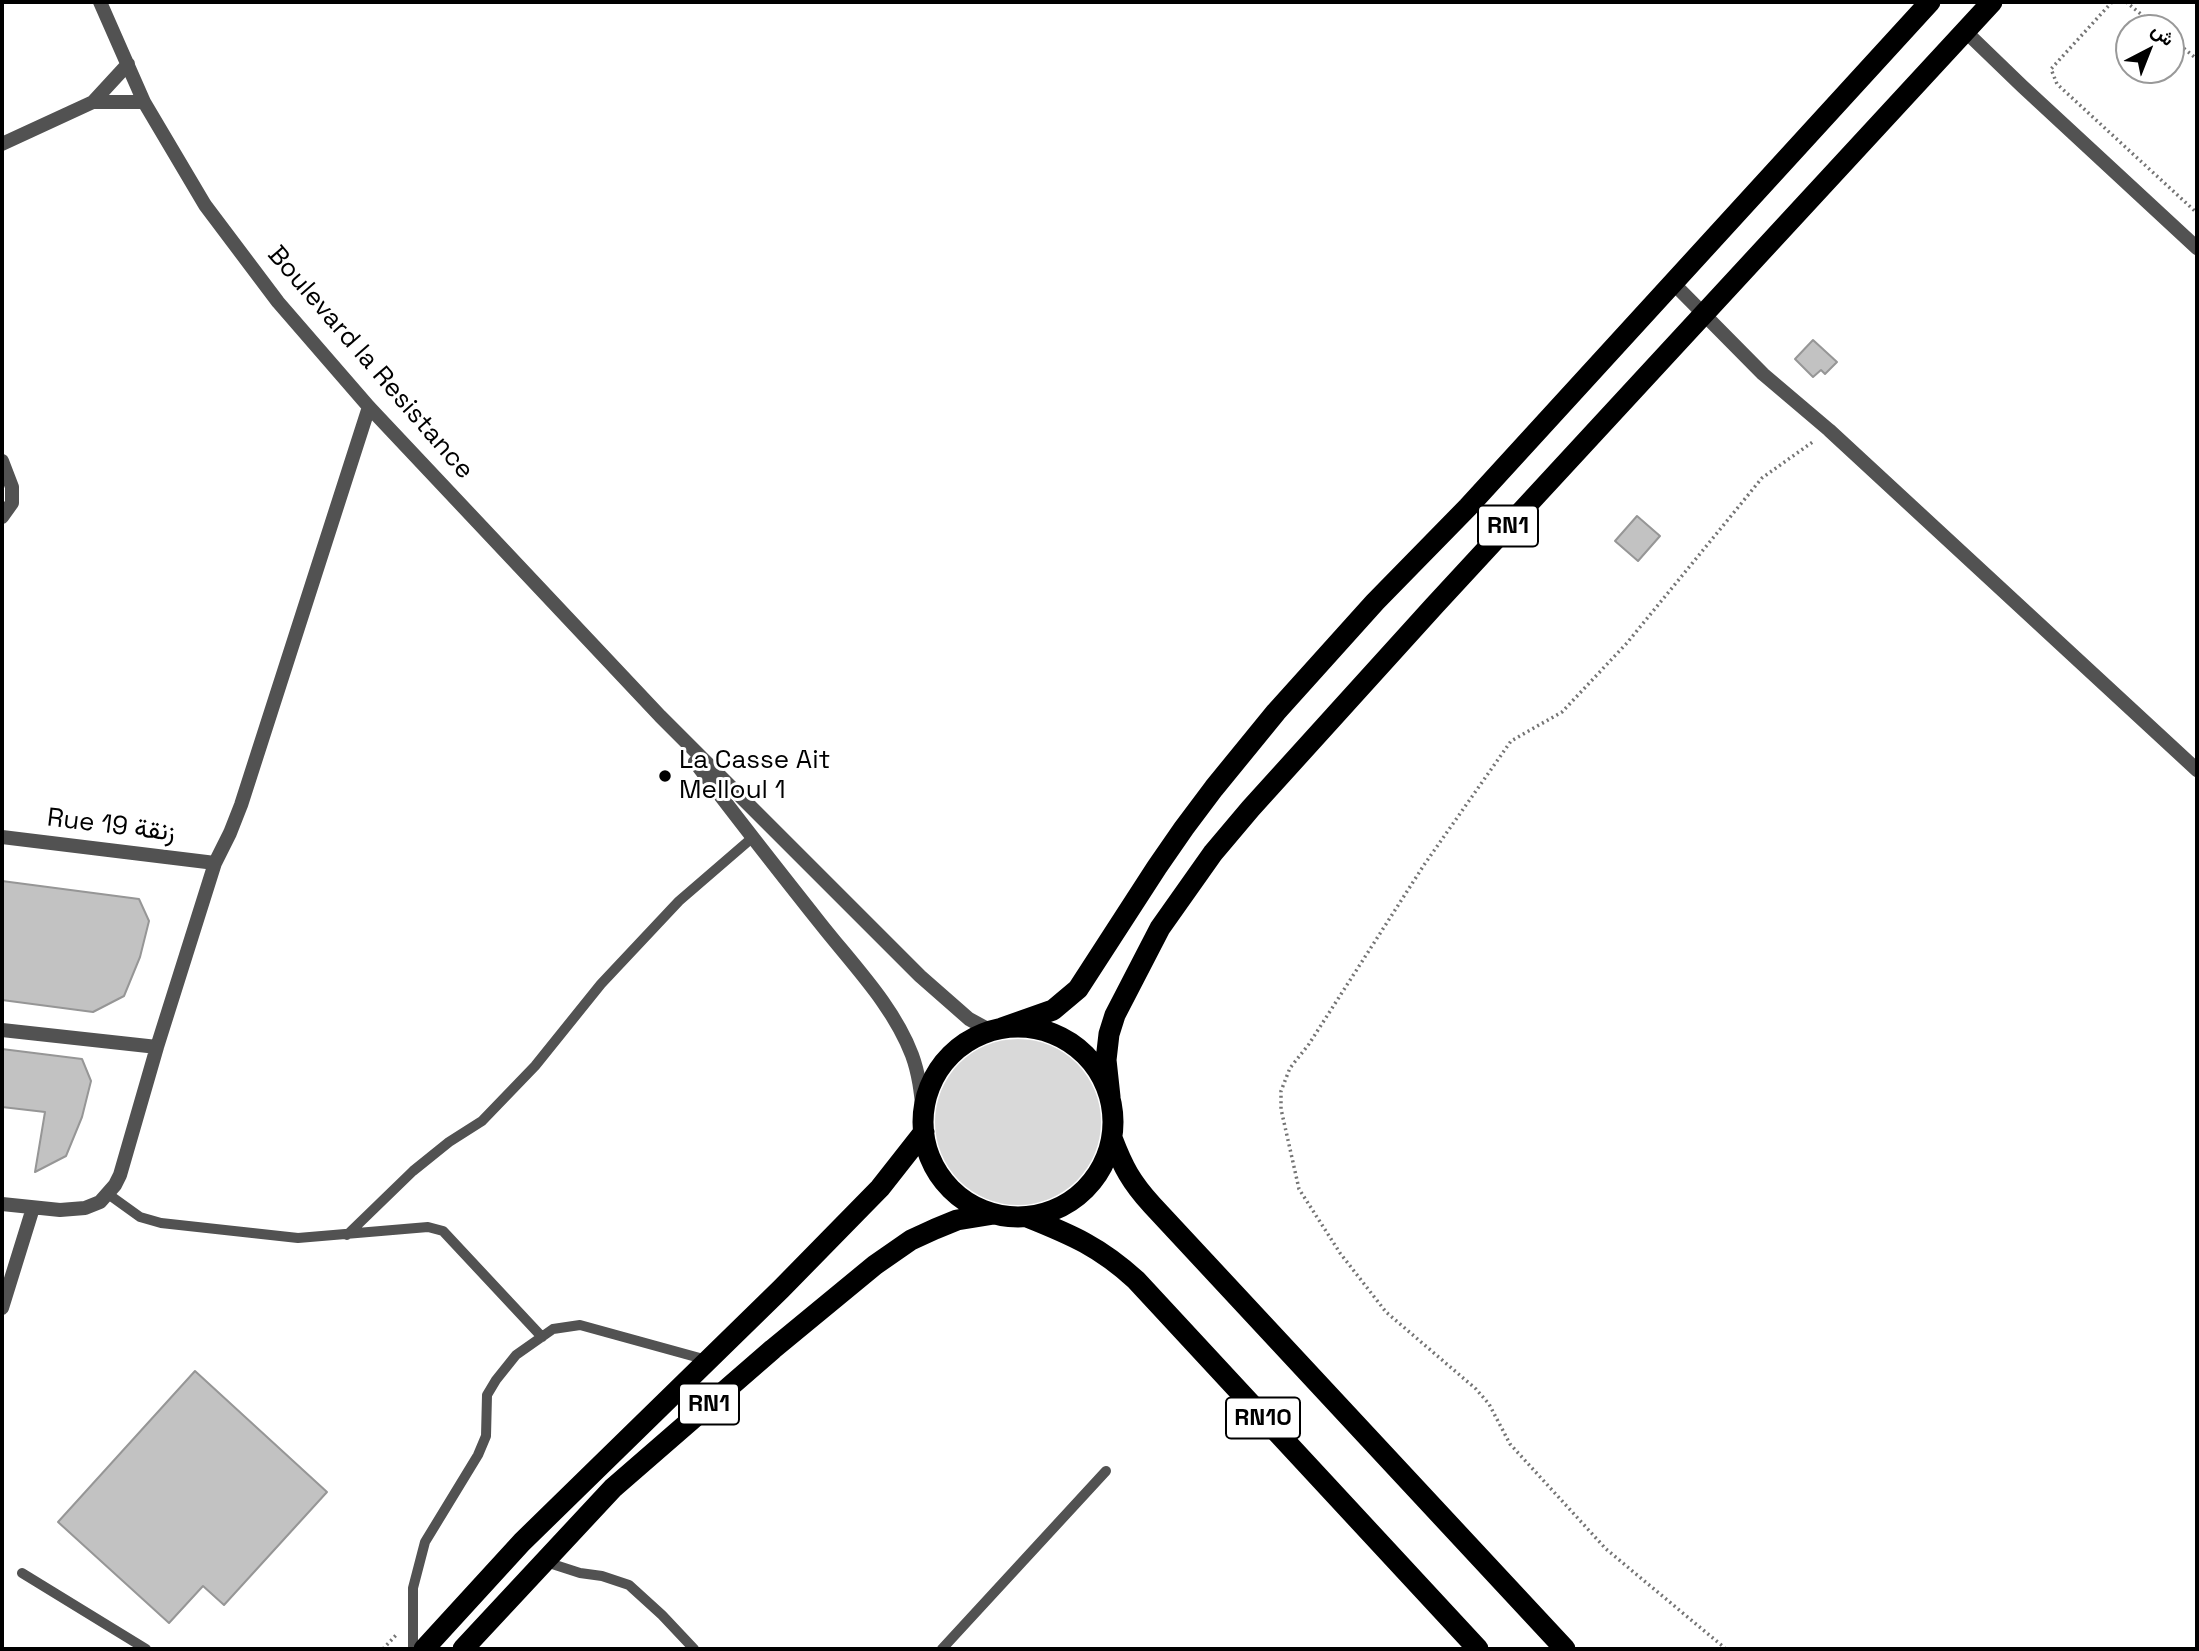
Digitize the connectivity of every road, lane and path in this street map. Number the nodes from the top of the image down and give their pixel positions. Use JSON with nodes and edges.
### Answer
{"nodes":[{"id":1,"x":100,"y":2,"type":"edge"},
{"id":2,"x":1930,"y":2,"type":"edge"},
{"id":3,"x":1992,"y":2,"type":"edge"},
{"id":4,"x":2112,"y":2,"type":"edge"},
{"id":5,"x":2126,"y":2,"type":"edge"},
{"id":6,"x":2141,"y":14,"type":"edge"},
{"id":7,"x":1965,"y":31,"type":"junction"},
{"id":8,"x":128,"y":64,"type":"junction"},
{"id":9,"x":93,"y":102,"type":"junction"},
{"id":10,"x":144,"y":102,"type":"junction"},
{"id":11,"x":2,"y":144,"type":"edge"},
{"id":12,"x":2197,"y":213,"type":"edge"},
{"id":13,"x":2197,"y":248,"type":"edge"},
{"id":14,"x":1673,"y":283,"type":"junction"},
{"id":15,"x":1705,"y":313,"type":"junction"},
{"id":16,"x":369,"y":407,"type":"junction"},
{"id":17,"x":1829,"y":430,"type":"junction"},
{"id":18,"x":2,"y":461,"type":"edge"},
{"id":19,"x":2,"y":517,"type":"edge"},
{"id":20,"x":660,"y":716,"type":"junction"},
{"id":21,"x":2197,"y":770,"type":"edge"},
{"id":22,"x":2,"y":837,"type":"edge"},
{"id":23,"x":752,"y":838,"type":"junction"},
{"id":24,"x":215,"y":863,"type":"junction"},
{"id":25,"x":2,"y":1030,"type":"edge"},
{"id":26,"x":997,"y":1030,"type":"junction"},
{"id":27,"x":157,"y":1047,"type":"junction"},
{"id":28,"x":1110,"y":1097,"type":"junction"},
{"id":29,"x":924,"y":1123,"type":"junction"},
{"id":30,"x":1112,"y":1138,"type":"junction"},
{"id":31,"x":108,"y":1194,"type":"junction"},
{"id":32,"x":2,"y":1203,"type":"edge"},
{"id":33,"x":33,"y":1208,"type":"junction"},
{"id":34,"x":994,"y":1214,"type":"junction"},
{"id":35,"x":1027,"y":1217,"type":"junction"},
{"id":36,"x":346,"y":1235,"type":"junction"},
{"id":37,"x":2,"y":1308,"type":"edge"},
{"id":38,"x":542,"y":1337,"type":"junction"},
{"id":39,"x":707,"y":1361,"type":"junction"},
{"id":40,"x":1105,"y":1471,"type":"dead end"},
{"id":41,"x":544,"y":1562,"type":"junction"},
{"id":42,"x":23,"y":1573,"type":"dead end"},
{"id":43,"x":146,"y":1649,"type":"edge"},
{"id":44,"x":413,"y":1649,"type":"edge"},
{"id":45,"x":424,"y":1649,"type":"edge"},
{"id":46,"x":463,"y":1649,"type":"edge"},
{"id":47,"x":694,"y":1649,"type":"edge"},
{"id":48,"x":942,"y":1649,"type":"edge"},
{"id":49,"x":1478,"y":1649,"type":"edge"},
{"id":50,"x":1565,"y":1649,"type":"edge"},
{"id":51,"x":1726,"y":1649,"type":"edge"}],
"edges":[{"from":1,"to":8,"type":"street","name":"Boulevard la Resistance"},
{"from":2,"to":14,"type":"highway","number":"RN1"},
{"from":3,"to":7,"type":"highway","number":"RN1"},
{"from":4,"to":12,"type":"path"},
{"from":5,"to":6,"type":"path"},
{"from":7,"to":13,"type":"street"},
{"from":7,"to":15,"type":"highway","number":"RN1"},
{"from":8,"to":9,"type":"street"},
{"from":8,"to":10,"type":"street","name":"Boulevard la Resistance"},
{"from":9,"to":10,"type":"street"},
{"from":9,"to":11,"type":"street"},
{"from":10,"to":16,"type":"street","name":"Boulevard la Resistance"},
{"from":14,"to":15,"type":"street"},
{"from":14,"to":26,"type":"highway","number":"RN1"},
{"from":15,"to":17,"type":"street"},
{"from":15,"to":28,"type":"highway","number":"RN1"},
{"from":16,"to":20,"type":"street","name":"Boulevard la Resistance"},
{"from":16,"to":24,"type":"street"},
{"from":17,"to":21,"type":"street"},
{"from":17,"to":51,"type":"path"},
{"from":18,"to":19,"type":"street"},
{"from":20,"to":23,"type":"street","name":"Boulevard la Resistance"},
{"from":20,"to":26,"type":"street","name":"Boulevard la Resistance"},
{"from":22,"to":24,"type":"street","name":"Rue 19 زنقة"},
{"from":23,"to":29,"type":"street","name":"Boulevard la Resistance"},
{"from":23,"to":36,"type":"lane"},
{"from":24,"to":27,"type":"street"},
{"from":25,"to":27,"type":"street"},
{"from":26,"to":28,"type":"highway","number":"RN1"},
{"from":26,"to":29,"type":"highway","number":"RN1"},
{"from":27,"to":31,"type":"street"},
{"from":28,"to":30,"type":"highway","number":"RN1"},
{"from":29,"to":34,"type":"highway","number":"RN1"},
{"from":29,"to":39,"type":"highway","number":"RN1"},
{"from":30,"to":35,"type":"highway","number":"RN1"},
{"from":30,"to":50,"type":"highway","number":"RN10"},
{"from":31,"to":33,"type":"street"},
{"from":31,"to":36,"type":"lane"},
{"from":32,"to":33,"type":"street"},
{"from":33,"to":37,"type":"street"},
{"from":34,"to":35,"type":"highway","number":"RN1"},
{"from":34,"to":41,"type":"highway","number":"RN1"},
{"from":35,"to":49,"type":"highway","number":"RN10"},
{"from":36,"to":38,"type":"lane"},
{"from":38,"to":39,"type":"lane"},
{"from":38,"to":44,"type":"lane"},
{"from":39,"to":45,"type":"highway","number":"RN1"},
{"from":40,"to":48,"type":"lane"},
{"from":41,"to":46,"type":"highway","number":"RN1"},
{"from":41,"to":47,"type":"lane"},
{"from":42,"to":43,"type":"lane"}]}
